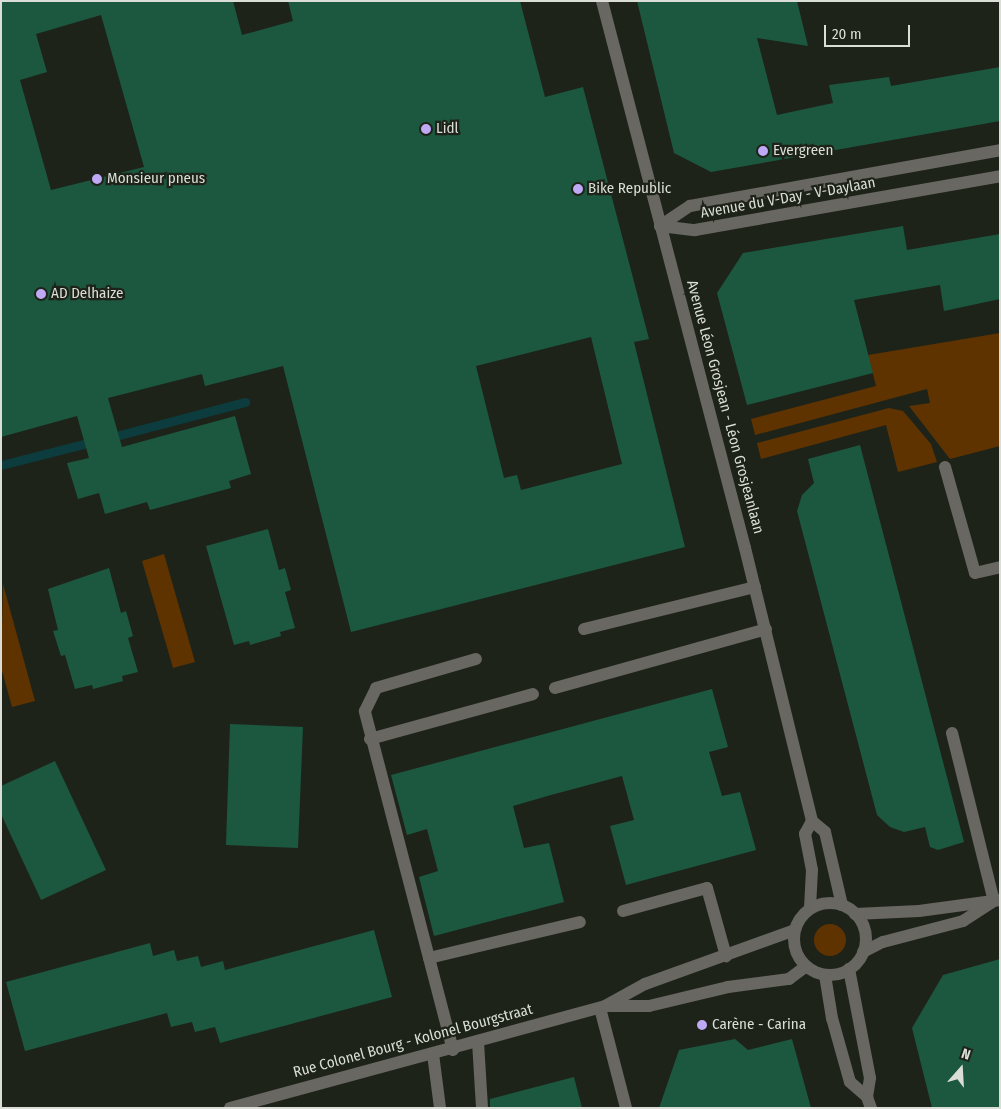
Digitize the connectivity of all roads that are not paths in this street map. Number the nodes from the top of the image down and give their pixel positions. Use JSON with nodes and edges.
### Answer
{"nodes":[{"id":1,"x":602,"y":1,"type":"edge"},
{"id":2,"x":1000,"y":150,"type":"edge"},
{"id":3,"x":1000,"y":176,"type":"edge"},
{"id":4,"x":660,"y":226,"type":"junction"},
{"id":5,"x":944,"y":467,"type":"dead end"},
{"id":6,"x":1000,"y":567,"type":"edge"},
{"id":7,"x":755,"y":587,"type":"junction"},
{"id":8,"x":584,"y":629,"type":"dead end"},
{"id":9,"x":766,"y":629,"type":"junction"},
{"id":10,"x":476,"y":659,"type":"dead end"},
{"id":11,"x":555,"y":688,"type":"dead end"},
{"id":12,"x":533,"y":694,"type":"dead end"},
{"id":13,"x":952,"y":733,"type":"dead end"},
{"id":14,"x":370,"y":739,"type":"junction"},
{"id":15,"x":812,"y":822,"type":"junction"},
{"id":16,"x":997,"y":900,"type":"edge"},
{"id":17,"x":842,"y":905,"type":"junction"},
{"id":18,"x":810,"y":908,"type":"junction"},
{"id":19,"x":623,"y":911,"type":"dead end"},
{"id":20,"x":855,"y":914,"type":"junction"},
{"id":21,"x":580,"y":922,"type":"dead end"},
{"id":22,"x":795,"y":930,"type":"junction"},
{"id":23,"x":863,"y":952,"type":"junction"},
{"id":24,"x":726,"y":956,"type":"junction"},
{"id":25,"x":429,"y":958,"type":"junction"},
{"id":26,"x":806,"y":966,"type":"junction"},
{"id":27,"x":849,"y":969,"type":"junction"},
{"id":28,"x":825,"y":975,"type":"junction"},
{"id":29,"x":602,"y":1007,"type":"junction"},
{"id":30,"x":478,"y":1042,"type":"junction"},
{"id":31,"x":453,"y":1050,"type":"junction"},
{"id":32,"x":433,"y":1054,"type":"junction"},
{"id":33,"x":869,"y":1102,"type":"edge"},
{"id":34,"x":230,"y":1108,"type":"edge"},
{"id":35,"x":440,"y":1108,"type":"edge"},
{"id":36,"x":482,"y":1108,"type":"edge"},
{"id":37,"x":626,"y":1108,"type":"edge"}],
"edges":[{"from":1,"to":4,"type":"street","name":"Avenue Léon Grosjean - Léon Grosjeanlaan"},
{"from":2,"to":4,"type":"street","name":"Avenue du V-Day - V-Daylaan"},
{"from":3,"to":4,"type":"street","name":"Avenue du V-Day - V-Daylaan"},
{"from":4,"to":7,"type":"street","name":"Avenue Léon Grosjean - Léon Grosjeanlaan"},
{"from":5,"to":6,"type":"street"},
{"from":7,"to":8,"type":"street"},
{"from":7,"to":9,"type":"street","name":"Avenue Léon Grosjean - Léon Grosjeanlaan"},
{"from":9,"to":11,"type":"street"},
{"from":9,"to":15,"type":"street","name":"Avenue Léon Grosjean - Léon Grosjeanlaan"},
{"from":10,"to":14,"type":"street"},
{"from":12,"to":14,"type":"street"},
{"from":13,"to":16,"type":"street"},
{"from":14,"to":25,"type":"street"},
{"from":15,"to":17,"type":"street","name":"Avenue Léon Grosjean - Léon Grosjeanlaan"},
{"from":15,"to":18,"type":"street","name":"Avenue Léon Grosjean - Léon Grosjeanlaan"},
{"from":16,"to":20,"type":"street"},
{"from":16,"to":23,"type":"street"},
{"from":17,"to":18,"type":"street"},
{"from":17,"to":20,"type":"street"},
{"from":18,"to":22,"type":"street"},
{"from":19,"to":24,"type":"street"},
{"from":20,"to":23,"type":"street"},
{"from":21,"to":25,"type":"street"},
{"from":22,"to":24,"type":"street","name":"Rue Colonel Bourg - Kolonel Bourgstraat"},
{"from":22,"to":26,"type":"street"},
{"from":23,"to":27,"type":"street"},
{"from":24,"to":29,"type":"street","name":"Rue Colonel Bourg - Kolonel Bourgstraat"},
{"from":25,"to":31,"type":"street"},
{"from":26,"to":28,"type":"street"},
{"from":26,"to":29,"type":"street","name":"Rue Colonel Bourg - Kolonel Bourgstraat"},
{"from":27,"to":28,"type":"street"},
{"from":27,"to":33,"type":"street"},
{"from":28,"to":33,"type":"street"},
{"from":29,"to":30,"type":"street","name":"Rue Colonel Bourg - Kolonel Bourgstraat"},
{"from":29,"to":37,"type":"street"},
{"from":30,"to":31,"type":"street","name":"Rue Colonel Bourg - Kolonel Bourgstraat"},
{"from":30,"to":36,"type":"street"},
{"from":31,"to":32,"type":"street","name":"Rue Colonel Bourg - Kolonel Bourgstraat"},
{"from":32,"to":34,"type":"street","name":"Rue Colonel Bourg - Kolonel Bourgstraat"},
{"from":32,"to":35,"type":"street"}]}
